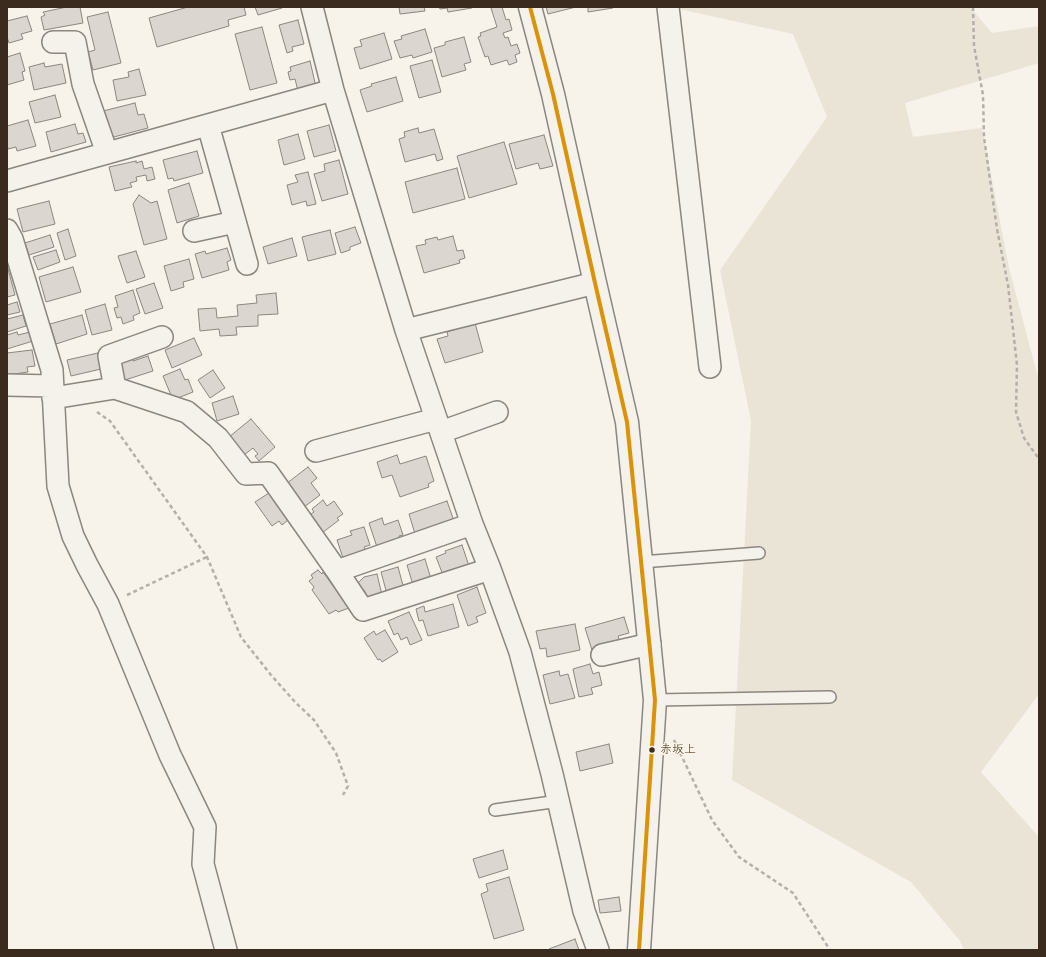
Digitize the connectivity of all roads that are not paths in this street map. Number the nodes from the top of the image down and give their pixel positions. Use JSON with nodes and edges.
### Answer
{"nodes":[{"id":1,"x":312,"y":7,"type":"edge"},
{"id":2,"x":530,"y":7,"type":"edge"},
{"id":3,"x":668,"y":7,"type":"edge"},
{"id":4,"x":52,"y":42,"type":"dead end"},
{"id":5,"x":333,"y":90,"type":"junction"},
{"id":6,"x":208,"y":125,"type":"junction"},
{"id":7,"x":107,"y":153,"type":"junction"},
{"id":8,"x":7,"y":181,"type":"edge"},
{"id":9,"x":235,"y":222,"type":"junction"},
{"id":10,"x":194,"y":231,"type":"dead end"},
{"id":11,"x":9,"y":237,"type":"edge"},
{"id":12,"x":247,"y":264,"type":"dead end"},
{"id":13,"x":595,"y":283,"type":"junction"},
{"id":14,"x":406,"y":330,"type":"junction"},
{"id":15,"x":162,"y":337,"type":"dead end"},
{"id":16,"x":710,"y":367,"type":"dead end"},
{"id":17,"x":7,"y":385,"type":"edge"},
{"id":18,"x":115,"y":388,"type":"junction"},
{"id":19,"x":59,"y":393,"type":"junction"},
{"id":20,"x":497,"y":412,"type":"dead end"},
{"id":21,"x":439,"y":426,"type":"junction"},
{"id":22,"x":316,"y":451,"type":"dead end"},
{"id":23,"x":472,"y":524,"type":"junction"},
{"id":24,"x":759,"y":553,"type":"dead end"},
{"id":25,"x":641,"y":562,"type":"junction"},
{"id":26,"x":490,"y":569,"type":"junction"},
{"id":27,"x":337,"y":571,"type":"junction"},
{"id":28,"x":650,"y":644,"type":"junction"},
{"id":29,"x":602,"y":656,"type":"dead end"},
{"id":30,"x":830,"y":697,"type":"dead end"},
{"id":31,"x":655,"y":700,"type":"junction"},
{"id":32,"x":558,"y":801,"type":"junction"},
{"id":33,"x":495,"y":810,"type":"dead end"},
{"id":34,"x":226,"y":950,"type":"edge"},
{"id":35,"x":598,"y":950,"type":"edge"},
{"id":36,"x":639,"y":950,"type":"edge"}],
"edges":[{"from":1,"to":5,"type":"street"},
{"from":2,"to":13,"type":"main road"},
{"from":3,"to":16,"type":"street"},
{"from":4,"to":7,"type":"street"},
{"from":5,"to":6,"type":"street"},
{"from":5,"to":14,"type":"street"},
{"from":6,"to":7,"type":"street"},
{"from":6,"to":9,"type":"street"},
{"from":7,"to":8,"type":"street"},
{"from":9,"to":10,"type":"street"},
{"from":9,"to":12,"type":"street"},
{"from":11,"to":19,"type":"street"},
{"from":13,"to":14,"type":"street"},
{"from":13,"to":25,"type":"main road"},
{"from":14,"to":21,"type":"street"},
{"from":15,"to":18,"type":"street"},
{"from":17,"to":19,"type":"street"},
{"from":18,"to":19,"type":"street"},
{"from":18,"to":27,"type":"street"},
{"from":19,"to":34,"type":"street"},
{"from":20,"to":21,"type":"street"},
{"from":21,"to":22,"type":"street"},
{"from":21,"to":23,"type":"street"},
{"from":23,"to":26,"type":"street"},
{"from":23,"to":27,"type":"street"},
{"from":24,"to":25,"type":"lane"},
{"from":25,"to":28,"type":"main road"},
{"from":26,"to":27,"type":"street"},
{"from":26,"to":32,"type":"street"},
{"from":28,"to":29,"type":"street"},
{"from":28,"to":31,"type":"main road"},
{"from":30,"to":31,"type":"lane"},
{"from":31,"to":36,"type":"main road"},
{"from":32,"to":33,"type":"lane"},
{"from":32,"to":35,"type":"street"}]}
